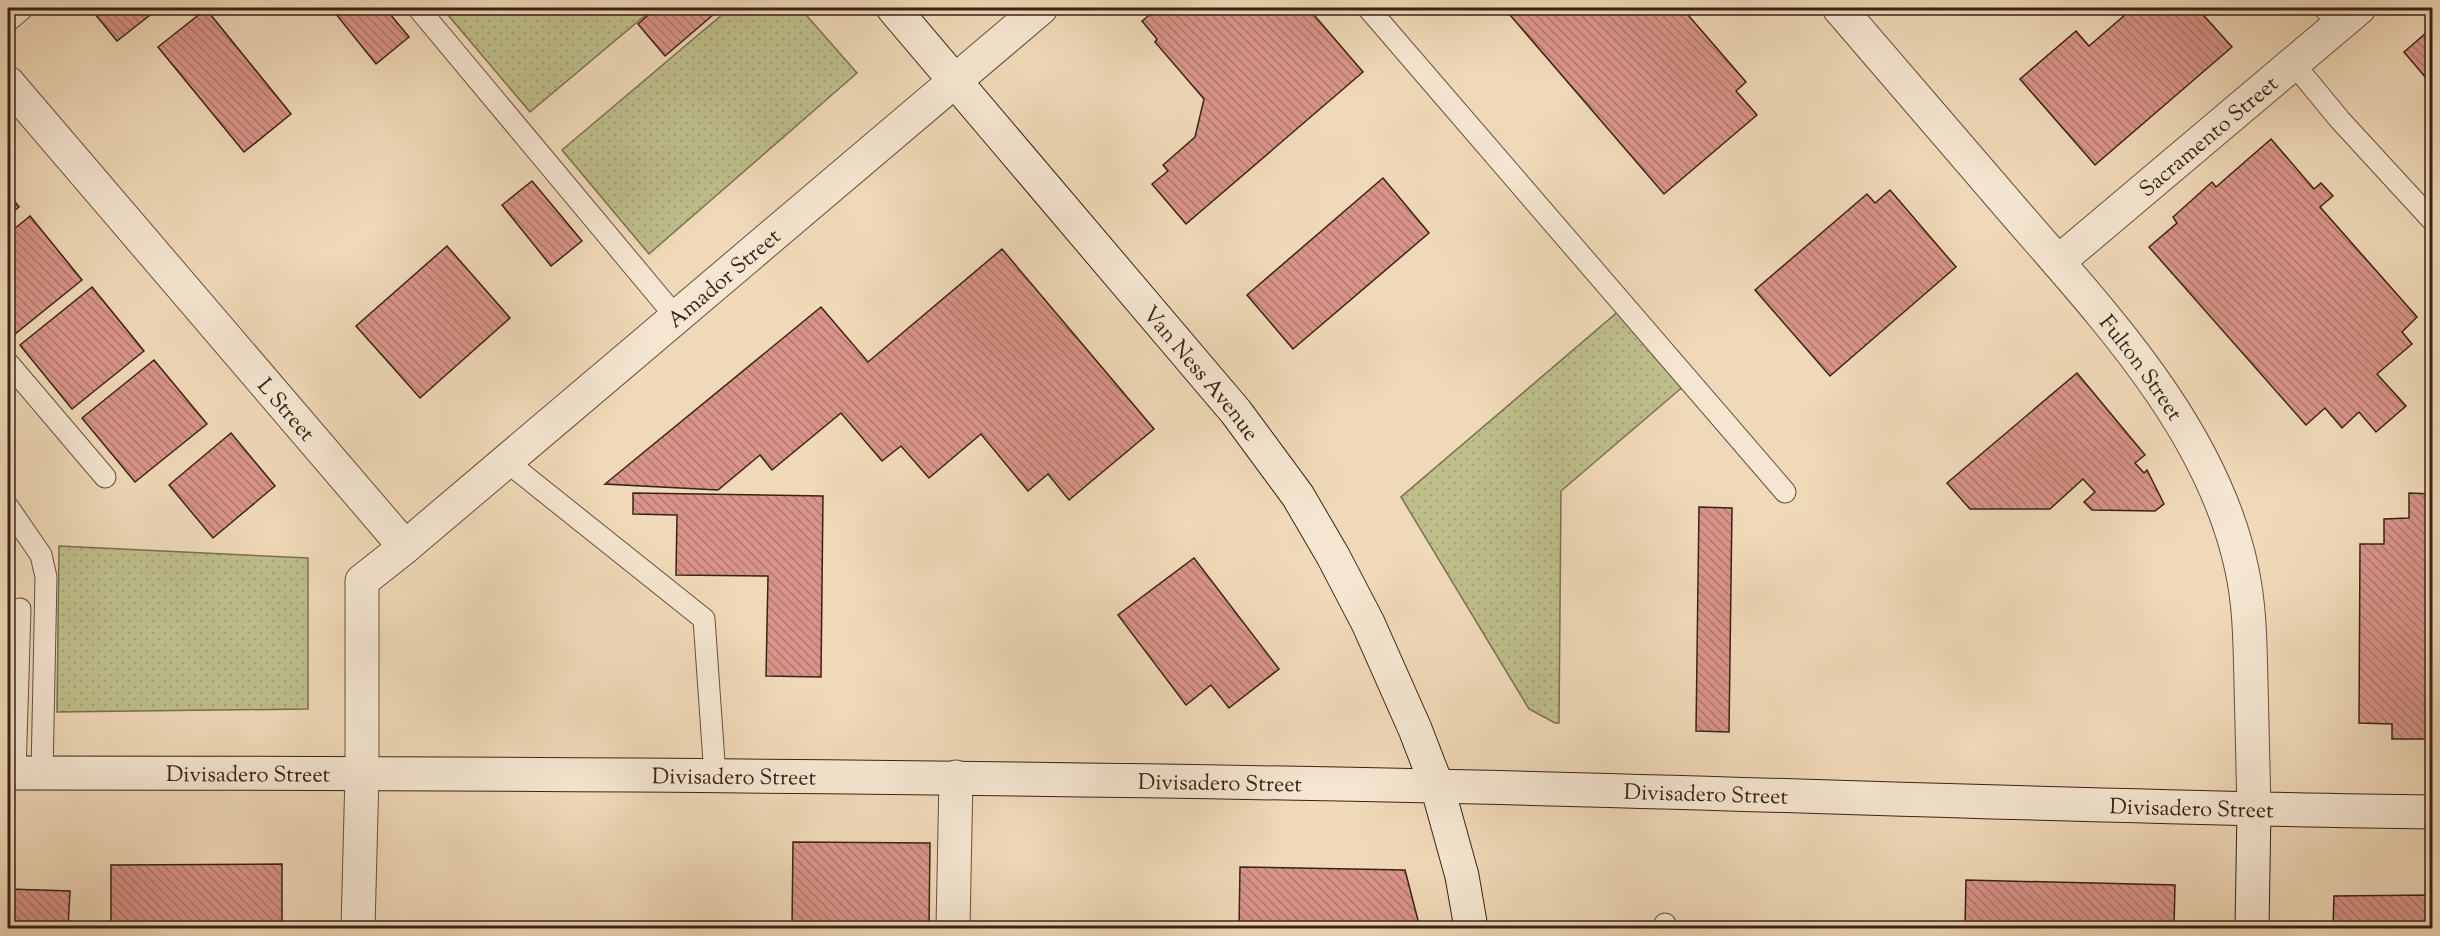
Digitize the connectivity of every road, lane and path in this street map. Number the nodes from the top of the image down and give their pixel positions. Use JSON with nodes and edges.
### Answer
{"nodes":[{"id":1,"x":23,"y":8,"type":"edge"},
{"id":2,"x":418,"y":8,"type":"edge"},
{"id":3,"x":893,"y":8,"type":"edge"},
{"id":4,"x":1041,"y":8,"type":"edge"},
{"id":5,"x":1368,"y":8,"type":"edge"},
{"id":6,"x":1839,"y":8,"type":"edge"},
{"id":7,"x":2340,"y":13,"type":"edge"},
{"id":8,"x":8,"y":21,"type":"edge"},
{"id":9,"x":2293,"y":63,"type":"junction"},
{"id":10,"x":956,"y":80,"type":"junction"},
{"id":11,"x":8,"y":83,"type":"edge"},
{"id":12,"x":2433,"y":220,"type":"edge"},
{"id":13,"x":2058,"y":262,"type":"junction"},
{"id":14,"x":676,"y":317,"type":"junction"},
{"id":15,"x":8,"y":363,"type":"edge"},
{"id":16,"x":506,"y":461,"type":"junction"},
{"id":17,"x":105,"y":477,"type":"dead end"},
{"id":18,"x":1785,"y":492,"type":"dead end"},
{"id":19,"x":8,"y":507,"type":"edge"},
{"id":20,"x":405,"y":547,"type":"junction"},
{"id":21,"x":20,"y":609,"type":"dead end"},
{"id":22,"x":22,"y":773,"type":"edge"},
{"id":23,"x":362,"y":774,"type":"junction"},
{"id":24,"x":716,"y":776,"type":"junction"},
{"id":25,"x":956,"y":777,"type":"junction"},
{"id":26,"x":1437,"y":786,"type":"junction"},
{"id":27,"x":2254,"y":810,"type":"junction"},
{"id":28,"x":2433,"y":812,"type":"edge"},
{"id":29,"x":358,"y":928,"type":"edge"},
{"id":30,"x":953,"y":928,"type":"edge"},
{"id":31,"x":1472,"y":928,"type":"edge"},
{"id":32,"x":2252,"y":928,"type":"edge"}],
"edges":[{"from":1,"to":8,"type":"lane"},
{"from":2,"to":14,"type":"lane"},
{"from":3,"to":10,"type":"main road","name":"Van Ness Avenue"},
{"from":4,"to":10,"type":"main road","name":"Amador Street"},
{"from":5,"to":18,"type":"lane"},
{"from":6,"to":13,"type":"main road","name":"Fulton Street"},
{"from":7,"to":9,"type":"main road","name":"Sacramento Street"},
{"from":9,"to":12,"type":"lane"},
{"from":9,"to":13,"type":"main road","name":"Sacramento Street"},
{"from":10,"to":14,"type":"main road","name":"Amador Street"},
{"from":10,"to":26,"type":"main road","name":"Van Ness Avenue"},
{"from":11,"to":20,"type":"main road","name":"L Street"},
{"from":13,"to":27,"type":"main road","name":"Fulton Street"},
{"from":14,"to":16,"type":"main road","name":"Amador Street"},
{"from":15,"to":17,"type":"lane"},
{"from":16,"to":20,"type":"main road","name":"Amador Street"},
{"from":16,"to":24,"type":"lane"},
{"from":19,"to":22,"type":"lane"},
{"from":20,"to":23,"type":"main road"},
{"from":21,"to":22,"type":"lane"},
{"from":22,"to":23,"type":"main road","name":"Divisadero Street"},
{"from":23,"to":24,"type":"main road","name":"Divisadero Street"},
{"from":23,"to":29,"type":"main road"},
{"from":24,"to":25,"type":"main road","name":"Divisadero Street"},
{"from":25,"to":26,"type":"main road","name":"Divisadero Street"},
{"from":25,"to":30,"type":"main road"},
{"from":26,"to":27,"type":"main road","name":"Divisadero Street"},
{"from":26,"to":31,"type":"main road","name":"Van Ness Avenue"},
{"from":27,"to":28,"type":"main road","name":"Divisadero Street"},
{"from":27,"to":32,"type":"main road","name":"Fulton Street"}]}
